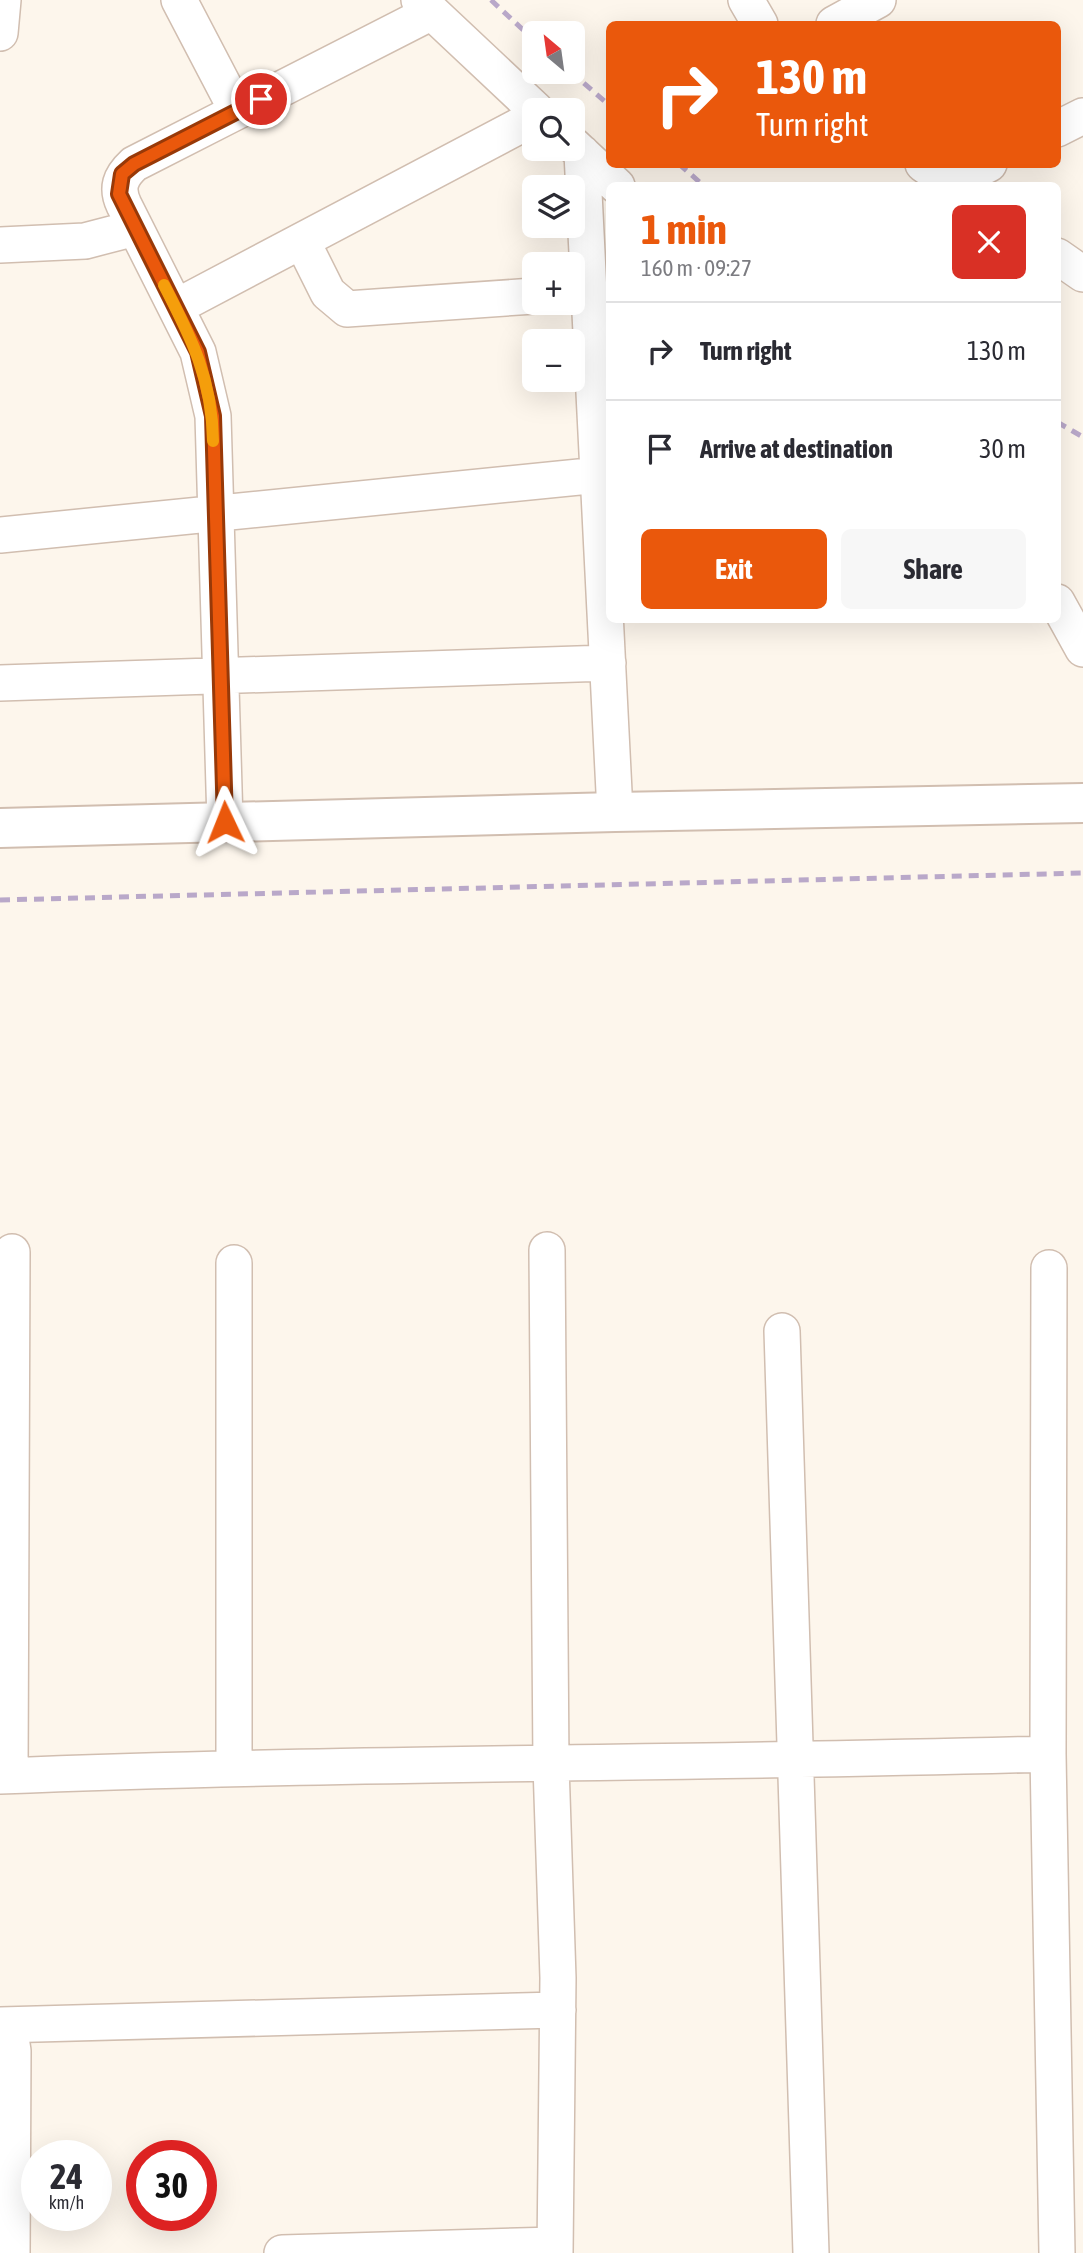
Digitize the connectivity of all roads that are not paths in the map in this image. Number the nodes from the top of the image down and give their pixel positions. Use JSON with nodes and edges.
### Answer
{"nodes":[{"id":1,"x":4,"y":0,"type":"edge"},
{"id":2,"x":179,"y":0,"type":"edge"},
{"id":3,"x":746,"y":0,"type":"edge"},
{"id":4,"x":878,"y":0,"type":"edge"},
{"id":5,"x":425,"y":6,"type":"edge"},
{"id":6,"x":758,"y":21,"type":"edge"},
{"id":7,"x":840,"y":21,"type":"edge"},
{"id":8,"x":0,"y":33,"type":"edge"},
{"id":9,"x":523,"y":98,"type":"edge"},
{"id":10,"x":237,"y":111,"type":"junction"},
{"id":11,"x":1083,"y":116,"type":"edge"},
{"id":12,"x":522,"y":124,"type":"edge"},
{"id":13,"x":1061,"y":127,"type":"edge"},
{"id":14,"x":585,"y":156,"type":"edge"},
{"id":15,"x":577,"y":161,"type":"edge"},
{"id":16,"x":929,"y":168,"type":"edge"},
{"id":17,"x":982,"y":168,"type":"edge"},
{"id":18,"x":613,"y":182,"type":"edge"},
{"id":19,"x":951,"y":182,"type":"edge"},
{"id":20,"x":958,"y":182,"type":"edge"},
{"id":21,"x":135,"y":228,"type":"junction"},
{"id":22,"x":302,"y":241,"type":"junction"},
{"id":23,"x":0,"y":245,"type":"edge"},
{"id":24,"x":580,"y":252,"type":"edge"},
{"id":25,"x":1061,"y":259,"type":"edge"},
{"id":26,"x":1083,"y":274,"type":"edge"},
{"id":27,"x":522,"y":297,"type":"edge"},
{"id":28,"x":176,"y":307,"type":"junction"},
{"id":29,"x":584,"y":315,"type":"edge"},
{"id":30,"x":604,"y":474,"type":"edge"},
{"id":31,"x":215,"y":512,"type":"junction"},
{"id":32,"x":0,"y":535,"type":"edge"},
{"id":33,"x":606,"y":543,"type":"edge"},
{"id":34,"x":1061,"y":609,"type":"edge"},
{"id":35,"x":608,"y":623,"type":"edge"},
{"id":36,"x":1083,"y":649,"type":"edge"},
{"id":37,"x":608,"y":663,"type":"junction"},
{"id":38,"x":221,"y":675,"type":"junction"},
{"id":39,"x":0,"y":683,"type":"edge"},
{"id":40,"x":1083,"y":803,"type":"edge"},
{"id":41,"x":615,"y":812,"type":"junction"},
{"id":42,"x":225,"y":822,"type":"junction"},
{"id":43,"x":0,"y":828,"type":"edge"},
{"id":44,"x":547,"y":1250,"type":"dead end"},
{"id":45,"x":12,"y":1252,"type":"dead end"},
{"id":46,"x":234,"y":1263,"type":"dead end"},
{"id":47,"x":1049,"y":1268,"type":"dead end"},
{"id":48,"x":782,"y":1331,"type":"dead end"},
{"id":49,"x":1048,"y":1754,"type":"junction"},
{"id":50,"x":794,"y":1762,"type":"junction"},
{"id":51,"x":551,"y":1765,"type":"junction"},
{"id":52,"x":234,"y":1767,"type":"junction"},
{"id":53,"x":5,"y":1776,"type":"edge"},
{"id":54,"x":558,"y":2010,"type":"junction"},
{"id":55,"x":1,"y":2025,"type":"edge"},
{"id":56,"x":555,"y":2249,"type":"edge"},
{"id":57,"x":12,"y":2253,"type":"edge"},
{"id":58,"x":282,"y":2253,"type":"edge"},
{"id":59,"x":811,"y":2253,"type":"edge"},
{"id":60,"x":1057,"y":2253,"type":"edge"}],
"edges":[{"from":1,"to":8,"type":"street"},
{"from":2,"to":10,"type":"street"},
{"from":3,"to":6,"type":"street"},
{"from":4,"to":7,"type":"street"},
{"from":5,"to":9,"type":"street"},
{"from":5,"to":10,"type":"street"},
{"from":10,"to":21,"type":"street"},
{"from":11,"to":13,"type":"street"},
{"from":12,"to":22,"type":"street"},
{"from":14,"to":18,"type":"street"},
{"from":15,"to":24,"type":"street"},
{"from":16,"to":19,"type":"street"},
{"from":17,"to":20,"type":"street"},
{"from":21,"to":23,"type":"street"},
{"from":21,"to":28,"type":"street"},
{"from":22,"to":27,"type":"street"},
{"from":22,"to":28,"type":"street"},
{"from":25,"to":26,"type":"street"},
{"from":28,"to":31,"type":"street"},
{"from":29,"to":30,"type":"street"},
{"from":30,"to":31,"type":"street"},
{"from":30,"to":33,"type":"street"},
{"from":31,"to":32,"type":"street"},
{"from":31,"to":38,"type":"street"},
{"from":34,"to":36,"type":"street"},
{"from":35,"to":37,"type":"street"},
{"from":37,"to":38,"type":"street"},
{"from":37,"to":41,"type":"street"},
{"from":38,"to":39,"type":"street"},
{"from":38,"to":42,"type":"street"},
{"from":40,"to":41,"type":"street"},
{"from":41,"to":42,"type":"street"},
{"from":42,"to":43,"type":"street"},
{"from":44,"to":51,"type":"street"},
{"from":45,"to":53,"type":"street"},
{"from":46,"to":52,"type":"street"},
{"from":47,"to":49,"type":"street"},
{"from":48,"to":50,"type":"street"},
{"from":49,"to":50,"type":"street"},
{"from":49,"to":60,"type":"street"},
{"from":50,"to":51,"type":"street"},
{"from":50,"to":59,"type":"street"},
{"from":51,"to":52,"type":"street"},
{"from":51,"to":54,"type":"street"},
{"from":52,"to":53,"type":"street"},
{"from":54,"to":55,"type":"street"},
{"from":54,"to":56,"type":"street"},
{"from":55,"to":57,"type":"street"},
{"from":56,"to":58,"type":"street"}]}
